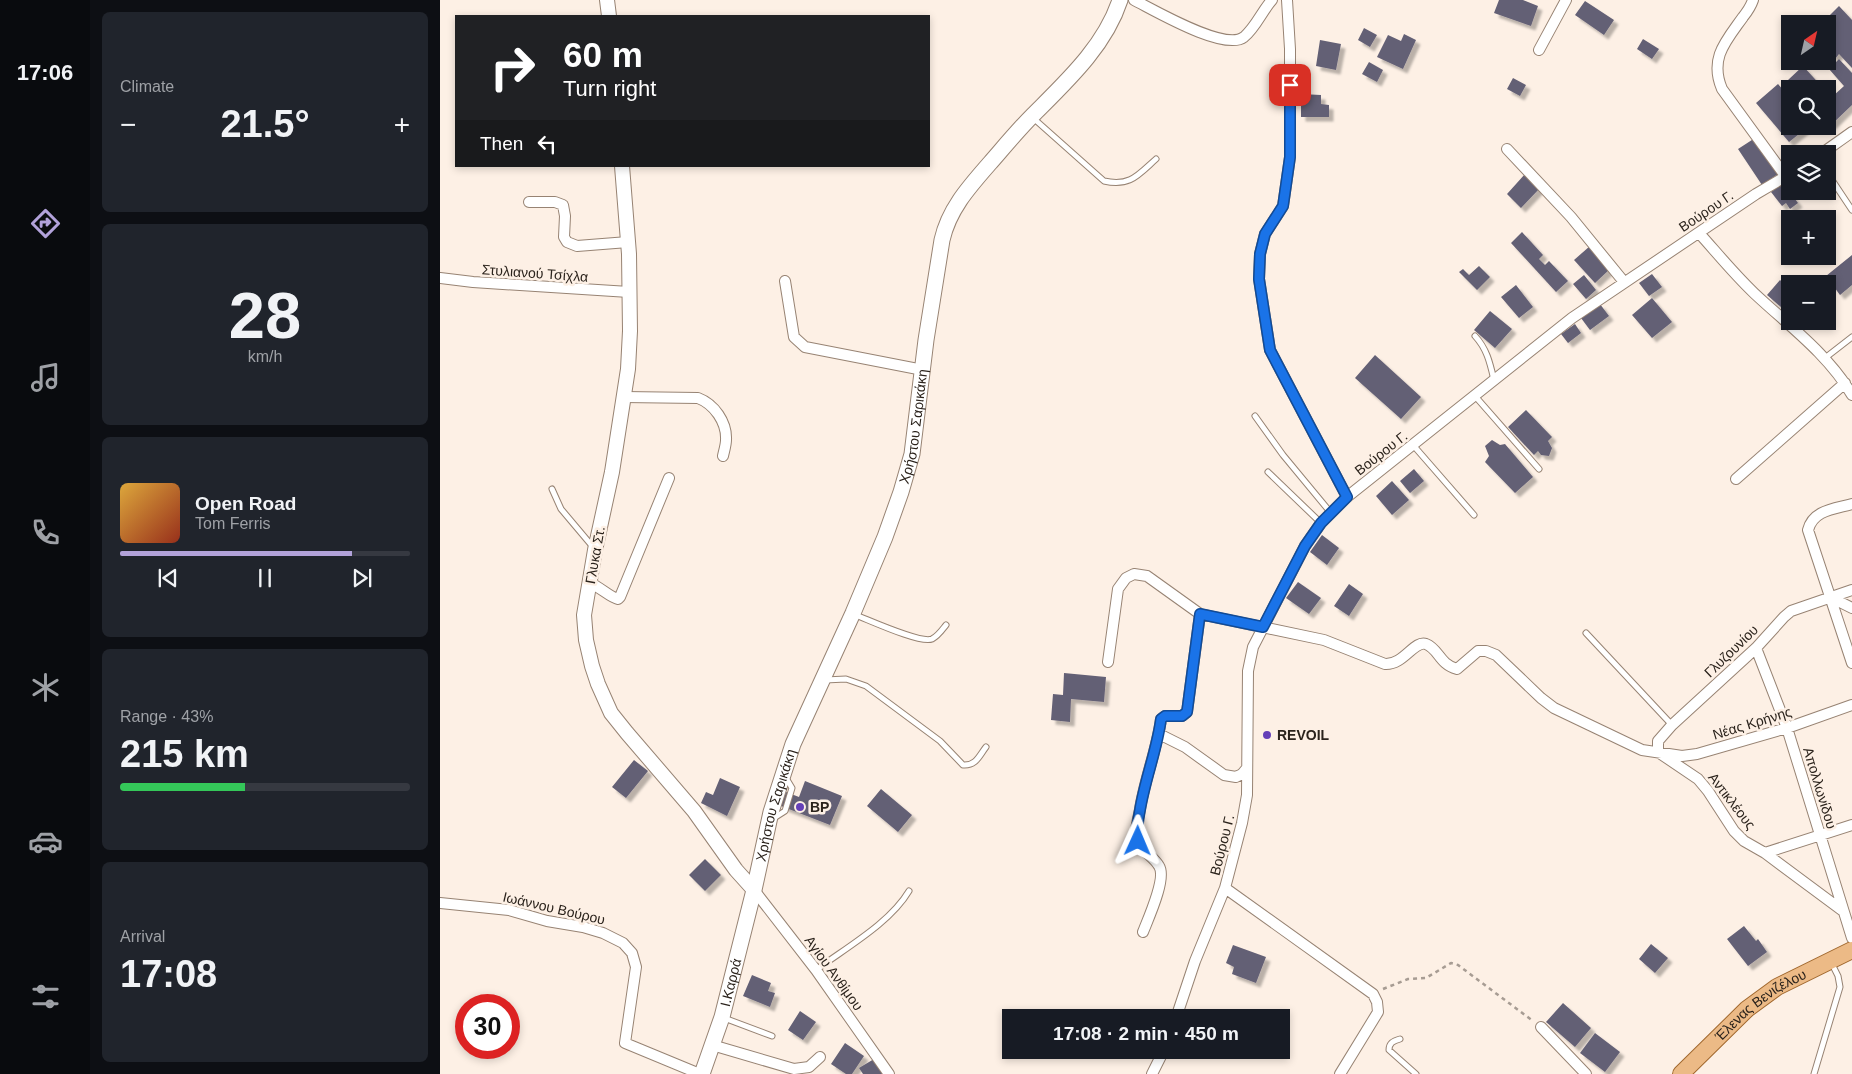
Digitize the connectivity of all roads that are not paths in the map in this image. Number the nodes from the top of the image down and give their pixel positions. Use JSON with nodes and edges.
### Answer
{"nodes":[{"id":1,"x":607,"y":0,"type":"edge"},
{"id":2,"x":1120,"y":0,"type":"edge"},
{"id":3,"x":1134,"y":0,"type":"edge"},
{"id":4,"x":1272,"y":0,"type":"edge"},
{"id":5,"x":1287,"y":0,"type":"edge"},
{"id":6,"x":1566,"y":0,"type":"edge"},
{"id":7,"x":1753,"y":0,"type":"edge"},
{"id":8,"x":609,"y":15,"type":"edge"},
{"id":9,"x":1539,"y":50,"type":"dead end"},
{"id":10,"x":1032,"y":117,"type":"junction"},
{"id":11,"x":1852,"y":132,"type":"edge"},
{"id":12,"x":1834,"y":145,"type":"edge"},
{"id":13,"x":1507,"y":149,"type":"dead end"},
{"id":14,"x":1156,"y":159,"type":"dead end"},
{"id":15,"x":1781,"y":166,"type":"edge"},
{"id":16,"x":622,"y":167,"type":"edge"},
{"id":17,"x":1781,"y":179,"type":"edge"},
{"id":18,"x":1836,"y":186,"type":"edge"},
{"id":19,"x":529,"y":202,"type":"dead end"},
{"id":20,"x":1852,"y":210,"type":"edge"},
{"id":21,"x":1699,"y":234,"type":"junction"},
{"id":22,"x":628,"y":242,"type":"junction"},
{"id":23,"x":440,"y":278,"type":"edge"},
{"id":24,"x":785,"y":281,"type":"dead end"},
{"id":25,"x":1624,"y":282,"type":"junction"},
{"id":26,"x":629,"y":292,"type":"junction"},
{"id":27,"x":1475,"y":336,"type":"dead end"},
{"id":28,"x":1852,"y":338,"type":"edge"},
{"id":29,"x":1825,"y":358,"type":"junction"},
{"id":30,"x":922,"y":370,"type":"junction"},
{"id":31,"x":1494,"y":380,"type":"junction"},
{"id":32,"x":1845,"y":384,"type":"junction"},
{"id":33,"x":1475,"y":396,"type":"junction"},
{"id":34,"x":1852,"y":396,"type":"edge"},
{"id":35,"x":624,"y":397,"type":"junction"},
{"id":36,"x":1255,"y":416,"type":"dead end"},
{"id":37,"x":1413,"y":445,"type":"junction"},
{"id":38,"x":723,"y":456,"type":"dead end"},
{"id":39,"x":1539,"y":469,"type":"dead end"},
{"id":40,"x":1268,"y":472,"type":"dead end"},
{"id":41,"x":669,"y":478,"type":"dead end"},
{"id":42,"x":1736,"y":479,"type":"dead end"},
{"id":43,"x":552,"y":489,"type":"dead end"},
{"id":44,"x":1347,"y":497,"type":"junction"},
{"id":45,"x":1852,"y":504,"type":"edge"},
{"id":46,"x":1331,"y":513,"type":"junction"},
{"id":47,"x":1474,"y":515,"type":"dead end"},
{"id":48,"x":1321,"y":523,"type":"junction"},
{"id":49,"x":595,"y":550,"type":"junction"},
{"id":50,"x":590,"y":583,"type":"junction"},
{"id":51,"x":1852,"y":590,"type":"edge"},
{"id":52,"x":1830,"y":597,"type":"junction"},
{"id":53,"x":1852,"y":608,"type":"edge"},
{"id":54,"x":853,"y":613,"type":"junction"},
{"id":55,"x":1200,"y":614,"type":"junction"},
{"id":56,"x":946,"y":625,"type":"dead end"},
{"id":57,"x":1263,"y":627,"type":"junction"},
{"id":58,"x":1586,"y":633,"type":"dead end"},
{"id":59,"x":1756,"y":648,"type":"junction"},
{"id":60,"x":1108,"y":662,"type":"dead end"},
{"id":61,"x":1852,"y":663,"type":"edge"},
{"id":62,"x":822,"y":680,"type":"junction"},
{"id":63,"x":1852,"y":705,"type":"edge"},
{"id":64,"x":1672,"y":724,"type":"junction"},
{"id":65,"x":1787,"y":728,"type":"junction"},
{"id":66,"x":1159,"y":734,"type":"junction"},
{"id":67,"x":986,"y":746,"type":"dead end"},
{"id":68,"x":1658,"y":752,"type":"junction"},
{"id":69,"x":1247,"y":768,"type":"junction"},
{"id":70,"x":1852,"y":825,"type":"edge"},
{"id":71,"x":1820,"y":834,"type":"junction"},
{"id":72,"x":1765,"y":853,"type":"junction"},
{"id":73,"x":1225,"y":888,"type":"junction"},
{"id":74,"x":754,"y":890,"type":"junction"},
{"id":75,"x":909,"y":891,"type":"dead end"},
{"id":76,"x":440,"y":903,"type":"edge"},
{"id":77,"x":1843,"y":911,"type":"junction"},
{"id":78,"x":1143,"y":932,"type":"dead end"},
{"id":79,"x":1852,"y":938,"type":"edge"},
{"id":80,"x":1852,"y":950,"type":"edge"},
{"id":81,"x":1831,"y":962,"type":"junction"},
{"id":82,"x":816,"y":970,"type":"junction"},
{"id":83,"x":1179,"y":1009,"type":"edge"},
{"id":84,"x":722,"y":1017,"type":"junction"},
{"id":85,"x":1541,"y":1027,"type":"road end"},
{"id":86,"x":772,"y":1036,"type":"dead end"},
{"id":87,"x":1400,"y":1039,"type":"dead end"},
{"id":88,"x":712,"y":1045,"type":"junction"},
{"id":89,"x":820,"y":1057,"type":"dead end"},
{"id":90,"x":1160,"y":1059,"type":"edge"},
{"id":91,"x":701,"y":1074,"type":"edge"},
{"id":92,"x":889,"y":1074,"type":"edge"},
{"id":93,"x":1152,"y":1074,"type":"edge"},
{"id":94,"x":1340,"y":1074,"type":"edge"},
{"id":95,"x":1416,"y":1074,"type":"edge"},
{"id":96,"x":1586,"y":1074,"type":"edge"},
{"id":97,"x":1681,"y":1074,"type":"edge"},
{"id":98,"x":1814,"y":1074,"type":"edge"}],
"edges":[{"from":1,"to":8,"type":"street"},
{"from":2,"to":10,"type":"main road","name":"Χρήστου Σαρικάκη"},
{"from":3,"to":4,"type":"street"},
{"from":5,"to":44,"type":"street"},
{"from":6,"to":9,"type":"street"},
{"from":7,"to":15,"type":"street"},
{"from":10,"to":14,"type":"lane"},
{"from":10,"to":30,"type":"main road","name":"Χρήστου Σαρικάκη"},
{"from":11,"to":12,"type":"street"},
{"from":13,"to":25,"type":"street"},
{"from":16,"to":22,"type":"street","name":"Γλυκα Στ."},
{"from":17,"to":21,"type":"street","name":"Βούρου Γ."},
{"from":18,"to":20,"type":"lane"},
{"from":19,"to":22,"type":"street"},
{"from":21,"to":25,"type":"street","name":"Βούρου Γ."},
{"from":21,"to":29,"type":"street"},
{"from":22,"to":26,"type":"street","name":"Γλυκα Στ."},
{"from":23,"to":26,"type":"street","name":"Στυλιανού Τσίχλα"},
{"from":24,"to":30,"type":"street"},
{"from":25,"to":31,"type":"street","name":"Βούρου Γ."},
{"from":26,"to":35,"type":"street","name":"Γλυκα Στ."},
{"from":27,"to":31,"type":"lane"},
{"from":28,"to":29,"type":"lane"},
{"from":29,"to":32,"type":"street"},
{"from":30,"to":54,"type":"main road","name":"Χρήστου Σαρικάκη"},
{"from":31,"to":33,"type":"street","name":"Βούρου Γ."},
{"from":32,"to":34,"type":"street"},
{"from":32,"to":42,"type":"street"},
{"from":33,"to":37,"type":"street","name":"Βούρου Γ."},
{"from":33,"to":39,"type":"lane"},
{"from":35,"to":38,"type":"street"},
{"from":35,"to":49,"type":"street","name":"Γλυκα Στ."},
{"from":36,"to":46,"type":"lane"},
{"from":37,"to":44,"type":"street","name":"Βούρου Γ."},
{"from":37,"to":47,"type":"lane"},
{"from":40,"to":48,"type":"lane"},
{"from":41,"to":50,"type":"street"},
{"from":43,"to":49,"type":"lane"},
{"from":44,"to":46,"type":"street","name":"Βούρου Γ."},
{"from":45,"to":52,"type":"street"},
{"from":46,"to":48,"type":"street","name":"Βούρου Γ."},
{"from":48,"to":57,"type":"street","name":"Βούρου Γ."},
{"from":49,"to":50,"type":"street","name":"Γλυκα Στ."},
{"from":50,"to":74,"type":"street","name":"Γλυκα Στ."},
{"from":51,"to":52,"type":"street","name":"Γλυζουνίου"},
{"from":52,"to":53,"type":"street"},
{"from":52,"to":59,"type":"street","name":"Γλυζουνίου"},
{"from":52,"to":61,"type":"street"},
{"from":54,"to":56,"type":"lane"},
{"from":54,"to":62,"type":"main road","name":"Χρήστου Σαρικάκη"},
{"from":55,"to":57,"type":"street"},
{"from":55,"to":60,"type":"street"},
{"from":55,"to":66,"type":"street"},
{"from":57,"to":68,"type":"street","name":"Νέας Κρήνης"},
{"from":57,"to":69,"type":"street","name":"Βούρου Γ."},
{"from":58,"to":64,"type":"lane"},
{"from":59,"to":64,"type":"street","name":"Γλυζουνίου"},
{"from":59,"to":65,"type":"street","name":"Απολλωνίδου"},
{"from":62,"to":67,"type":"lane"},
{"from":62,"to":74,"type":"main road","name":"Χρήστου Σαρικάκη"},
{"from":63,"to":65,"type":"street","name":"Νέας Κρήνης"},
{"from":64,"to":68,"type":"street","name":"Γλυζουνίου"},
{"from":65,"to":68,"type":"street","name":"Νέας Κρήνης"},
{"from":65,"to":71,"type":"street","name":"Απολλωνίδου"},
{"from":66,"to":69,"type":"street"},
{"from":66,"to":78,"type":"street"},
{"from":68,"to":72,"type":"street","name":"Αντικλέους"},
{"from":69,"to":73,"type":"street","name":"Βούρου Γ."},
{"from":70,"to":71,"type":"street"},
{"from":71,"to":72,"type":"street"},
{"from":71,"to":77,"type":"street","name":"Απολλωνίδου"},
{"from":72,"to":77,"type":"street","name":"Αντικλέους"},
{"from":73,"to":83,"type":"street","name":"Βούρου Γ."},
{"from":73,"to":94,"type":"street"},
{"from":74,"to":82,"type":"street","name":"Αγίου Ανθίμου"},
{"from":74,"to":84,"type":"main road","name":"Ι.Καρρά"},
{"from":75,"to":82,"type":"lane"},
{"from":76,"to":91,"type":"street","name":"Ιωάννου Βούρου"},
{"from":77,"to":79,"type":"street","name":"Απολλωνίδου"},
{"from":80,"to":81,"type":"main road","name":"Έλενας Βενιζέλου"},
{"from":81,"to":97,"type":"main road","name":"Έλενας Βενιζέλου"},
{"from":81,"to":98,"type":"lane"},
{"from":82,"to":92,"type":"street","name":"Αγίου Ανθίμου"},
{"from":84,"to":86,"type":"lane"},
{"from":84,"to":88,"type":"main road","name":"Ι.Καρρά"},
{"from":85,"to":96,"type":"street"},
{"from":87,"to":95,"type":"lane"},
{"from":88,"to":89,"type":"street"},
{"from":88,"to":91,"type":"main road","name":"Ι.Καρρά"},
{"from":90,"to":93,"type":"street"}]}
